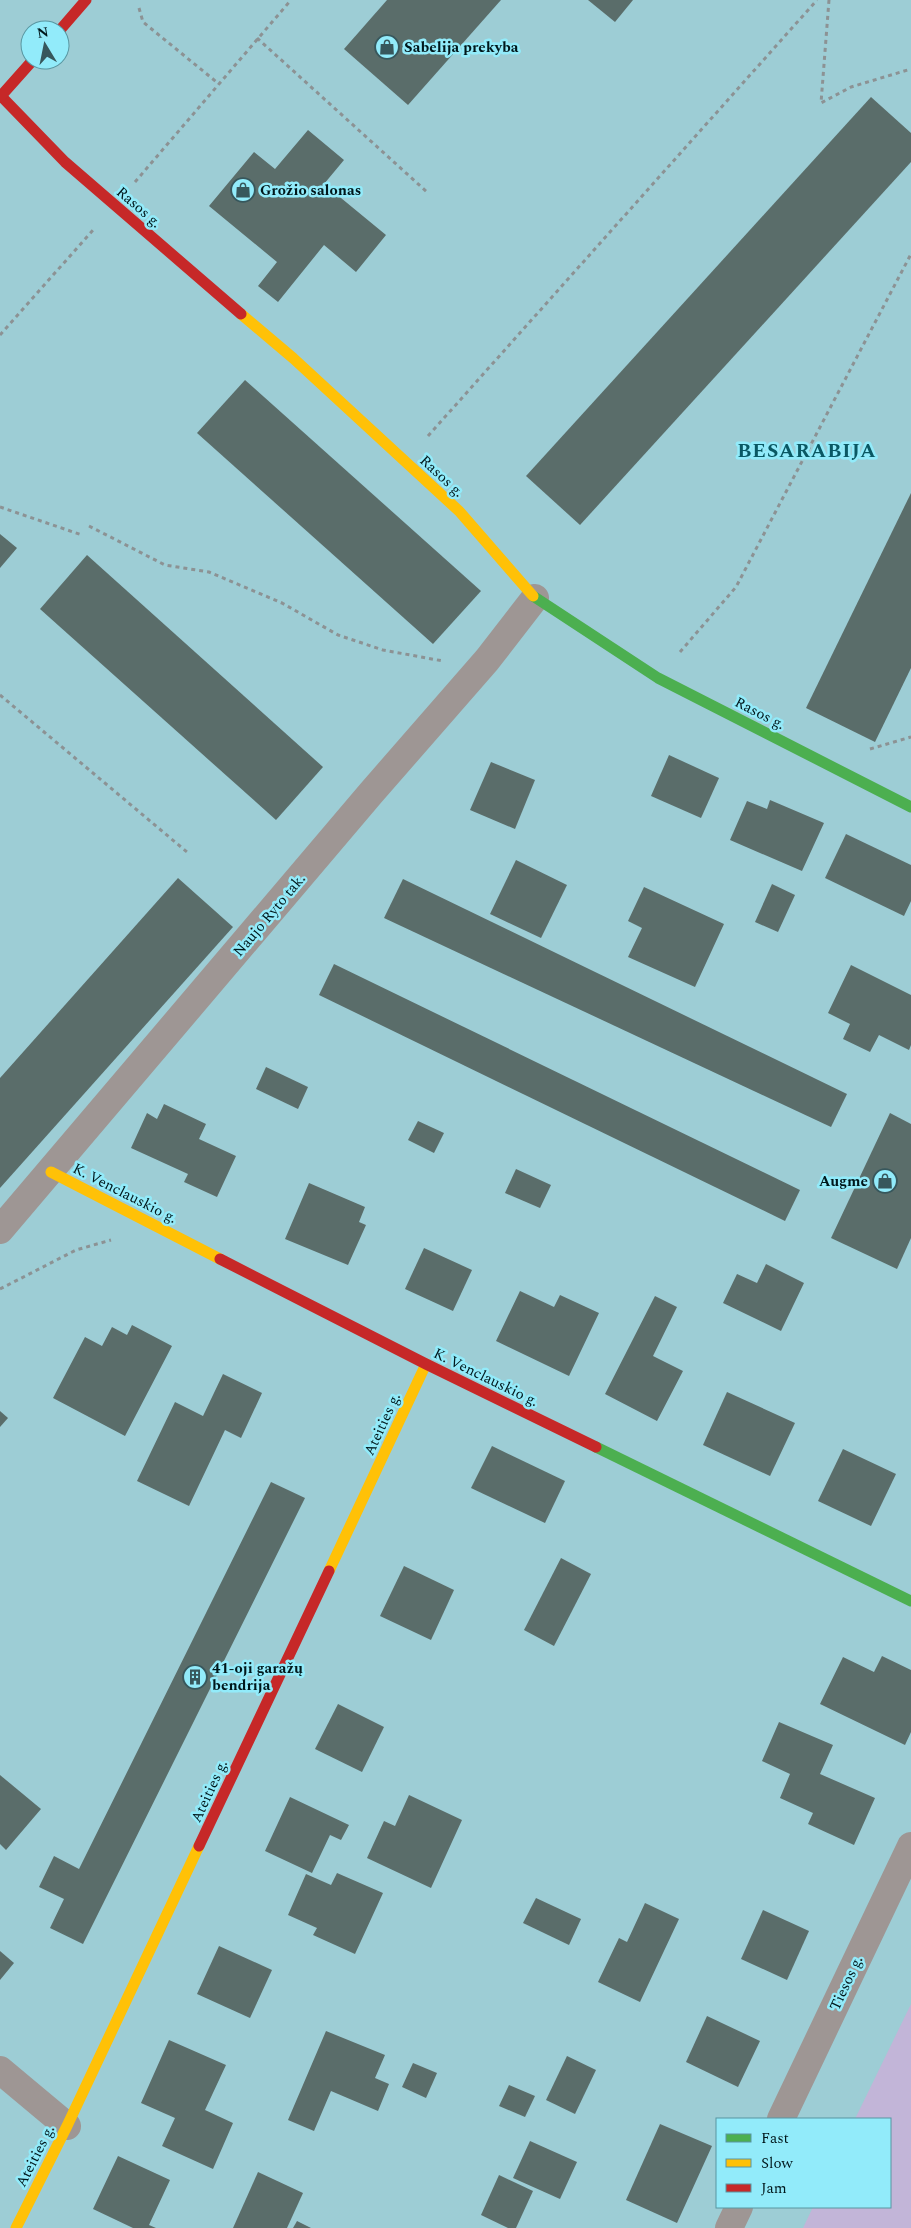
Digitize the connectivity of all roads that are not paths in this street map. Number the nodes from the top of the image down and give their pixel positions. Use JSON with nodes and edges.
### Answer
{"nodes":[{"id":1,"x":86,"y":0,"type":"edge"},
{"id":2,"x":69,"y":20,"type":"edge"},
{"id":3,"x":24,"y":70,"type":"edge"},
{"id":4,"x":0,"y":96,"type":"edge"},
{"id":5,"x":535,"y":598,"type":"junction"},
{"id":6,"x":911,"y":807,"type":"edge"},
{"id":7,"x":51,"y":1172,"type":"junction"},
{"id":8,"x":0,"y":1230,"type":"edge"},
{"id":9,"x":426,"y":1364,"type":"junction"},
{"id":10,"x":911,"y":1601,"type":"edge"},
{"id":11,"x":911,"y":1846,"type":"edge"},
{"id":12,"x":0,"y":2070,"type":"edge"},
{"id":13,"x":781,"y":2118,"type":"edge"},
{"id":14,"x":68,"y":2126,"type":"junction"},
{"id":15,"x":739,"y":2208,"type":"edge"},
{"id":16,"x":16,"y":2228,"type":"edge"},
{"id":17,"x":729,"y":2228,"type":"edge"}],
"edges":[{"from":1,"to":2,"type":"main road"},
{"from":3,"to":4,"type":"main road"},
{"from":4,"to":5,"type":"main road","name":"Rasos g."},
{"from":5,"to":6,"type":"main road","name":"Rasos g."},
{"from":5,"to":7,"type":"street","name":"Naujo Ryto tak."},
{"from":7,"to":8,"type":"street","name":"Naujo Ryto tak."},
{"from":7,"to":9,"type":"main road","name":"K. Venclauskio g."},
{"from":9,"to":10,"type":"main road","name":"K. Venclauskio g."},
{"from":9,"to":14,"type":"main road","name":"Ateities g."},
{"from":11,"to":13,"type":"street","name":"Tiesos g."},
{"from":12,"to":14,"type":"street"},
{"from":14,"to":16,"type":"main road","name":"Ateities g."},
{"from":15,"to":17,"type":"street"}]}
